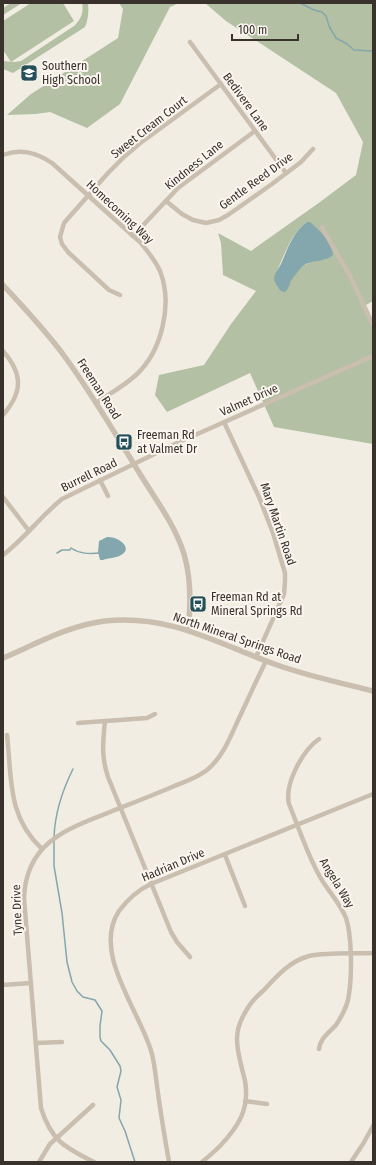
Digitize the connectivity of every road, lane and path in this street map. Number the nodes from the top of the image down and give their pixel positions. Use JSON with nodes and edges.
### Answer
{"nodes":[{"id":1,"x":190,"y":42,"type":"dead end"},
{"id":2,"x":221,"y":84,"type":"junction"},
{"id":3,"x":255,"y":131,"type":"junction"},
{"id":4,"x":313,"y":149,"type":"dead end"},
{"id":5,"x":3,"y":155,"type":"edge"},
{"id":6,"x":286,"y":173,"type":"junction"},
{"id":7,"x":88,"y":196,"type":"junction"},
{"id":8,"x":166,"y":201,"type":"junction"},
{"id":9,"x":322,"y":227,"type":"dead end"},
{"id":10,"x":134,"y":236,"type":"junction"},
{"id":11,"x":3,"y":285,"type":"edge"},
{"id":12,"x":120,"y":295,"type":"dead end"},
{"id":13,"x":373,"y":325,"type":"edge"},
{"id":14,"x":3,"y":351,"type":"edge"},
{"id":15,"x":373,"y":356,"type":"edge"},
{"id":16,"x":96,"y":403,"type":"junction"},
{"id":17,"x":3,"y":415,"type":"edge"},
{"id":18,"x":224,"y":422,"type":"junction"},
{"id":19,"x":134,"y":464,"type":"junction"},
{"id":20,"x":100,"y":480,"type":"junction"},
{"id":21,"x":108,"y":496,"type":"dead end"},
{"id":22,"x":3,"y":497,"type":"edge"},
{"id":23,"x":29,"y":532,"type":"junction"},
{"id":24,"x":3,"y":555,"type":"edge"},
{"id":25,"x":188,"y":630,"type":"junction"},
{"id":26,"x":256,"y":657,"type":"junction"},
{"id":27,"x":3,"y":658,"type":"edge"},
{"id":28,"x":266,"y":661,"type":"junction"},
{"id":29,"x":373,"y":691,"type":"edge"},
{"id":30,"x":155,"y":714,"type":"dead end"},
{"id":31,"x":106,"y":721,"type":"junction"},
{"id":32,"x":78,"y":722,"type":"dead end"},
{"id":33,"x":8,"y":735,"type":"dead end"},
{"id":34,"x":319,"y":740,"type":"dead end"},
{"id":35,"x":373,"y":794,"type":"edge"},
{"id":36,"x":121,"y":808,"type":"junction"},
{"id":37,"x":297,"y":825,"type":"junction"},
{"id":38,"x":42,"y":849,"type":"junction"},
{"id":39,"x":225,"y":855,"type":"junction"},
{"id":40,"x":151,"y":884,"type":"junction"},
{"id":41,"x":245,"y":906,"type":"dead end"},
{"id":42,"x":373,"y":953,"type":"edge"},
{"id":43,"x":350,"y":954,"type":"junction"},
{"id":44,"x":190,"y":957,"type":"dead end"},
{"id":45,"x":31,"y":983,"type":"junction"},
{"id":46,"x":3,"y":985,"type":"edge"},
{"id":47,"x":62,"y":1042,"type":"dead end"},
{"id":48,"x":36,"y":1043,"type":"junction"},
{"id":49,"x":319,"y":1049,"type":"dead end"},
{"id":50,"x":245,"y":1101,"type":"junction"},
{"id":51,"x":267,"y":1104,"type":"dead end"},
{"id":52,"x":93,"y":1106,"type":"dead end"},
{"id":53,"x":373,"y":1126,"type":"edge"},
{"id":54,"x":56,"y":1138,"type":"junction"},
{"id":55,"x":39,"y":1162,"type":"edge"},
{"id":56,"x":94,"y":1162,"type":"edge"},
{"id":57,"x":169,"y":1162,"type":"edge"},
{"id":58,"x":202,"y":1162,"type":"edge"},
{"id":59,"x":351,"y":1162,"type":"edge"}],
"edges":[{"from":1,"to":2,"type":"street","name":"Bedivere Lane"},
{"from":2,"to":3,"type":"street","name":"Bedivere Lane"},
{"from":2,"to":7,"type":"street","name":"Sweet Cream Court"},
{"from":3,"to":6,"type":"street","name":"Bedivere Lane"},
{"from":3,"to":8,"type":"street","name":"Kindness Lane"},
{"from":4,"to":6,"type":"street","name":"Gentle Reed Drive"},
{"from":5,"to":7,"type":"street","name":"Homecoming Way"},
{"from":6,"to":8,"type":"street","name":"Gentle Reed Drive"},
{"from":7,"to":10,"type":"street","name":"Homecoming Way"},
{"from":7,"to":12,"type":"street","name":"Sweet Cream Court"},
{"from":8,"to":10,"type":"street","name":"Kindness Lane"},
{"from":9,"to":13,"type":"street"},
{"from":10,"to":16,"type":"street","name":"Homecoming Way"},
{"from":11,"to":16,"type":"street","name":"Freeman Road"},
{"from":14,"to":17,"type":"street"},
{"from":15,"to":18,"type":"street","name":"Valmet Drive"},
{"from":16,"to":19,"type":"street","name":"Freeman Road"},
{"from":18,"to":19,"type":"street","name":"Valmet Drive"},
{"from":18,"to":26,"type":"street","name":"Mary Martin Road"},
{"from":19,"to":20,"type":"street","name":"Burrell Road"},
{"from":19,"to":25,"type":"street","name":"Freeman Road"},
{"from":20,"to":21,"type":"street"},
{"from":20,"to":23,"type":"street","name":"Burrell Road"},
{"from":22,"to":23,"type":"street"},
{"from":23,"to":24,"type":"street","name":"Burrell Road"},
{"from":25,"to":26,"type":"street","name":"North Mineral Springs Road"},
{"from":25,"to":27,"type":"street","name":"North Mineral Springs Road"},
{"from":26,"to":28,"type":"street","name":"North Mineral Springs Road"},
{"from":28,"to":29,"type":"street","name":"North Mineral Springs Road"},
{"from":28,"to":36,"type":"street","name":"Tyne Drive"},
{"from":30,"to":31,"type":"street"},
{"from":31,"to":32,"type":"street"},
{"from":31,"to":36,"type":"street"},
{"from":33,"to":38,"type":"street"},
{"from":34,"to":37,"type":"street","name":"Angela Way"},
{"from":35,"to":37,"type":"street","name":"Hadrian Drive"},
{"from":36,"to":38,"type":"street","name":"Tyne Drive"},
{"from":36,"to":40,"type":"street"},
{"from":37,"to":39,"type":"street","name":"Hadrian Drive"},
{"from":37,"to":43,"type":"street","name":"Angela Way"},
{"from":38,"to":45,"type":"street","name":"Tyne Drive"},
{"from":39,"to":40,"type":"street","name":"Hadrian Drive"},
{"from":39,"to":41,"type":"street"},
{"from":40,"to":44,"type":"street"},
{"from":40,"to":57,"type":"street","name":"Hadrian Drive"},
{"from":42,"to":43,"type":"street"},
{"from":43,"to":49,"type":"street","name":"Angela Way"},
{"from":43,"to":50,"type":"street"},
{"from":45,"to":46,"type":"street"},
{"from":45,"to":48,"type":"street","name":"Tyne Drive"},
{"from":47,"to":48,"type":"street"},
{"from":48,"to":54,"type":"street","name":"Tyne Drive"},
{"from":50,"to":51,"type":"street"},
{"from":50,"to":58,"type":"street"},
{"from":52,"to":54,"type":"street"},
{"from":53,"to":59,"type":"street"},
{"from":54,"to":55,"type":"street"},
{"from":54,"to":56,"type":"street","name":"Tyne Drive"}]}
